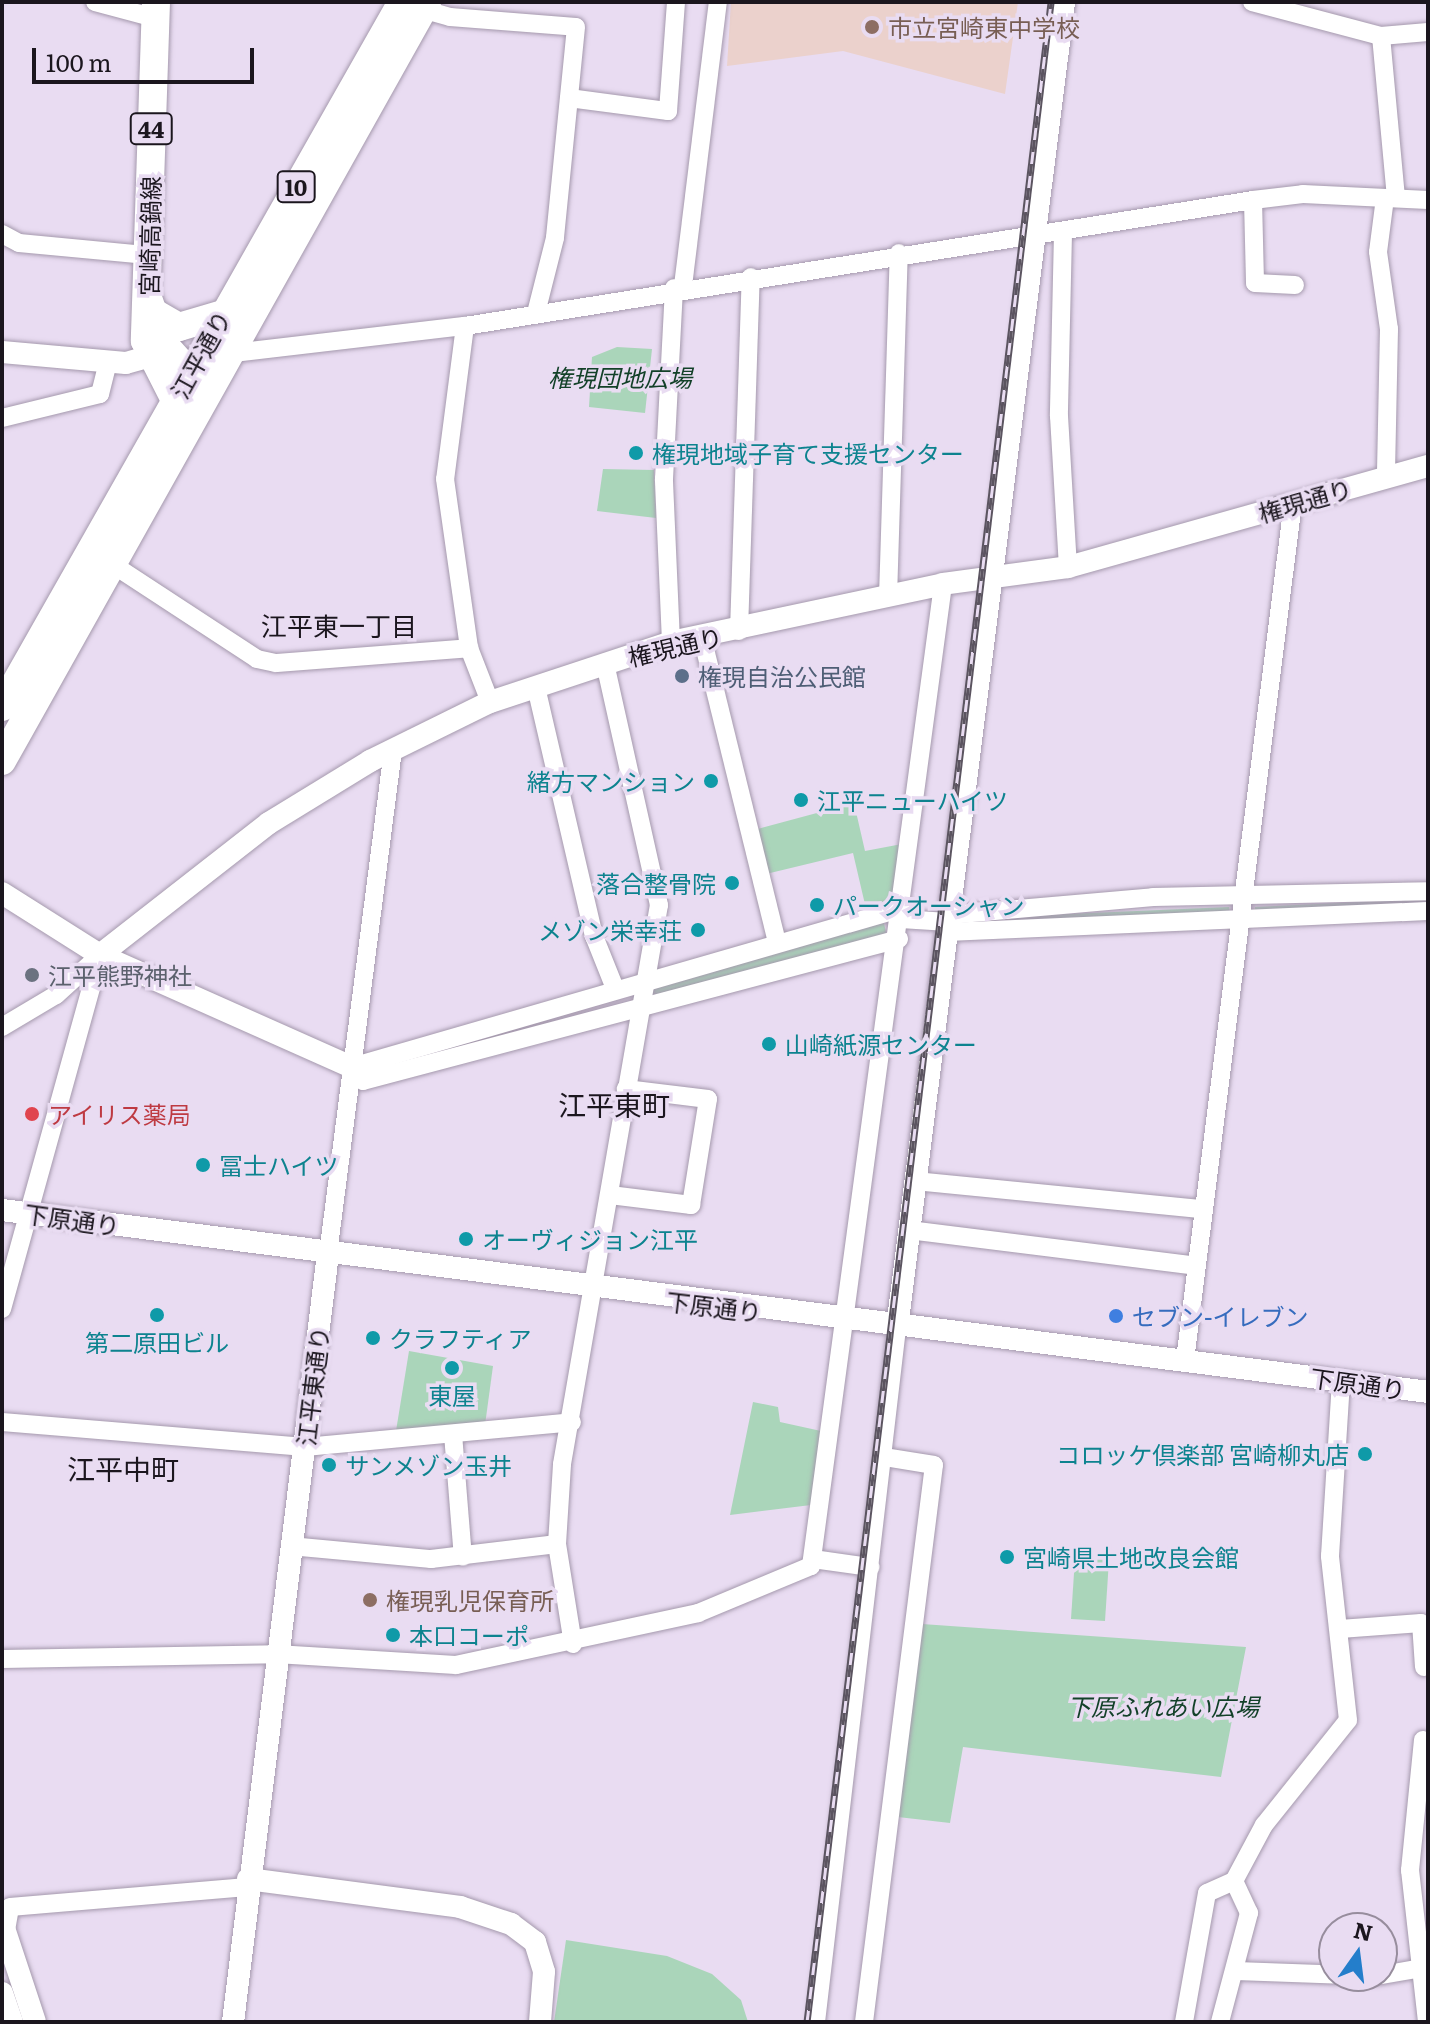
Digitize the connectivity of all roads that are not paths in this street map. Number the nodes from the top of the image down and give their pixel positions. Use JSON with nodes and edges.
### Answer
{"nodes":[{"id":1,"x":95,"y":2,"type":"edge"},
{"id":2,"x":676,"y":2,"type":"edge"},
{"id":3,"x":718,"y":2,"type":"edge"},
{"id":4,"x":1064,"y":2,"type":"edge"},
{"id":5,"x":1252,"y":2,"type":"edge"},
{"id":6,"x":411,"y":3,"type":"edge"},
{"id":7,"x":1312,"y":9,"type":"edge"},
{"id":8,"x":155,"y":10,"type":"edge"},
{"id":9,"x":1428,"y":32,"type":"edge"},
{"id":10,"x":1381,"y":36,"type":"junction"},
{"id":11,"x":569,"y":98,"type":"junction"},
{"id":12,"x":1390,"y":197,"type":"junction"},
{"id":13,"x":1253,"y":200,"type":"junction"},
{"id":14,"x":1428,"y":200,"type":"edge"},
{"id":15,"x":1063,"y":233,"type":"junction"},
{"id":16,"x":2,"y":234,"type":"edge"},
{"id":17,"x":1033,"y":236,"type":"junction"},
{"id":18,"x":899,"y":253,"type":"junction"},
{"id":19,"x":147,"y":255,"type":"junction"},
{"id":20,"x":751,"y":277,"type":"junction"},
{"id":21,"x":1295,"y":285,"type":"dead end"},
{"id":22,"x":678,"y":287,"type":"junction"},
{"id":23,"x":147,"y":295,"type":"junction"},
{"id":24,"x":536,"y":313,"type":"junction"},
{"id":25,"x":223,"y":314,"type":"junction"},
{"id":26,"x":147,"y":325,"type":"junction"},
{"id":27,"x":465,"y":326,"type":"junction"},
{"id":28,"x":2,"y":352,"type":"edge"},
{"id":29,"x":225,"y":354,"type":"junction"},
{"id":30,"x":151,"y":356,"type":"junction"},
{"id":31,"x":108,"y":362,"type":"junction"},
{"id":32,"x":189,"y":372,"type":"junction"},
{"id":33,"x":186,"y":401,"type":"junction"},
{"id":34,"x":2,"y":418,"type":"edge"},
{"id":35,"x":1428,"y":466,"type":"edge"},
{"id":36,"x":1386,"y":477,"type":"junction"},
{"id":37,"x":1293,"y":503,"type":"junction"},
{"id":38,"x":112,"y":564,"type":"junction"},
{"id":39,"x":1068,"y":567,"type":"junction"},
{"id":40,"x":992,"y":579,"type":"junction"},
{"id":41,"x":943,"y":584,"type":"junction"},
{"id":42,"x":888,"y":597,"type":"junction"},
{"id":43,"x":739,"y":631,"type":"junction"},
{"id":44,"x":702,"y":637,"type":"junction"},
{"id":45,"x":671,"y":642,"type":"junction"},
{"id":46,"x":469,"y":648,"type":"junction"},
{"id":47,"x":605,"y":663,"type":"junction"},
{"id":48,"x":536,"y":687,"type":"junction"},
{"id":49,"x":490,"y":702,"type":"junction"},
{"id":50,"x":2,"y":707,"type":"edge"},
{"id":51,"x":393,"y":750,"type":"junction"},
{"id":52,"x":2,"y":761,"type":"edge"},
{"id":53,"x":1428,"y":891,"type":"edge"},
{"id":54,"x":2,"y":893,"type":"edge"},
{"id":55,"x":1244,"y":895,"type":"junction"},
{"id":56,"x":1428,"y":911,"type":"edge"},
{"id":57,"x":902,"y":914,"type":"junction"},
{"id":58,"x":1241,"y":920,"type":"junction"},
{"id":59,"x":948,"y":923,"type":"junction"},
{"id":60,"x":899,"y":939,"type":"junction"},
{"id":61,"x":777,"y":942,"type":"junction"},
{"id":62,"x":100,"y":955,"type":"junction"},
{"id":63,"x":642,"y":980,"type":"junction"},
{"id":64,"x":614,"y":986,"type":"junction"},
{"id":65,"x":638,"y":1009,"type":"junction"},
{"id":66,"x":2,"y":1027,"type":"edge"},
{"id":67,"x":352,"y":1067,"type":"junction"},
{"id":68,"x":626,"y":1089,"type":"junction"},
{"id":69,"x":915,"y":1181,"type":"junction"},
{"id":70,"x":610,"y":1195,"type":"junction"},
{"id":71,"x":1203,"y":1209,"type":"junction"},
{"id":72,"x":2,"y":1210,"type":"edge"},
{"id":73,"x":29,"y":1213,"type":"junction"},
{"id":74,"x":909,"y":1230,"type":"junction"},
{"id":75,"x":328,"y":1254,"type":"junction"},
{"id":76,"x":1196,"y":1266,"type":"junction"},
{"id":77,"x":595,"y":1291,"type":"junction"},
{"id":78,"x":2,"y":1309,"type":"edge"},
{"id":79,"x":848,"y":1322,"type":"junction"},
{"id":80,"x":897,"y":1328,"type":"junction"},
{"id":81,"x":1185,"y":1360,"type":"junction"},
{"id":82,"x":1341,"y":1380,"type":"junction"},
{"id":83,"x":1428,"y":1392,"type":"edge"},
{"id":84,"x":2,"y":1422,"type":"edge"},
{"id":85,"x":572,"y":1422,"type":"junction"},
{"id":86,"x":453,"y":1434,"type":"junction"},
{"id":87,"x":305,"y":1447,"type":"junction"},
{"id":88,"x":884,"y":1457,"type":"junction"},
{"id":89,"x":557,"y":1544,"type":"junction"},
{"id":90,"x":290,"y":1546,"type":"junction"},
{"id":91,"x":463,"y":1557,"type":"junction"},
{"id":92,"x":813,"y":1559,"type":"junction"},
{"id":93,"x":870,"y":1567,"type":"junction"},
{"id":94,"x":1340,"y":1629,"type":"junction"},
{"id":95,"x":573,"y":1644,"type":"junction"},
{"id":96,"x":276,"y":1654,"type":"junction"},
{"id":97,"x":2,"y":1659,"type":"edge"},
{"id":98,"x":1424,"y":1667,"type":"dead end"},
{"id":99,"x":1423,"y":1740,"type":"dead end"},
{"id":100,"x":1419,"y":1870,"type":"edge"},
{"id":101,"x":1234,"y":1881,"type":"junction"},
{"id":102,"x":248,"y":1883,"type":"junction"},
{"id":103,"x":3,"y":1931,"type":"edge"},
{"id":104,"x":1424,"y":1967,"type":"edge"},
{"id":105,"x":1236,"y":1971,"type":"junction"},
{"id":106,"x":1398,"y":1972,"type":"edge"},
{"id":107,"x":1318,"y":1973,"type":"edge"},
{"id":108,"x":2,"y":1993,"type":"edge"},
{"id":109,"x":12,"y":2022,"type":"edge"},
{"id":110,"x":35,"y":2022,"type":"edge"},
{"id":111,"x":233,"y":2022,"type":"edge"},
{"id":112,"x":540,"y":2022,"type":"edge"},
{"id":113,"x":816,"y":2022,"type":"edge"},
{"id":114,"x":864,"y":2022,"type":"edge"},
{"id":115,"x":1184,"y":2022,"type":"edge"},
{"id":116,"x":1220,"y":2022,"type":"edge"},
{"id":117,"x":1427,"y":2022,"type":"edge"}],
"edges":[{"from":1,"to":8,"type":"street"},
{"from":2,"to":11,"type":"street"},
{"from":3,"to":22,"type":"street"},
{"from":4,"to":17,"type":"street"},
{"from":5,"to":7,"type":"street"},
{"from":6,"to":11,"type":"street"},
{"from":6,"to":25,"type":"main road","name":"江平通り","number":"10"},
{"from":6,"to":29,"type":"main road","name":"江平通り","number":"10"},
{"from":7,"to":10,"type":"street"},
{"from":8,"to":19,"type":"main road","name":"宮崎高鍋線","number":"44"},
{"from":9,"to":10,"type":"street"},
{"from":10,"to":12,"type":"street"},
{"from":11,"to":24,"type":"street"},
{"from":12,"to":13,"type":"street"},
{"from":12,"to":14,"type":"street"},
{"from":12,"to":36,"type":"street"},
{"from":13,"to":15,"type":"street"},
{"from":13,"to":21,"type":"street"},
{"from":15,"to":17,"type":"street"},
{"from":15,"to":39,"type":"street"},
{"from":16,"to":19,"type":"street"},
{"from":17,"to":18,"type":"street"},
{"from":17,"to":40,"type":"street"},
{"from":18,"to":20,"type":"street"},
{"from":18,"to":42,"type":"street"},
{"from":19,"to":23,"type":"main road","name":"宮崎高鍋線","number":"44"},
{"from":20,"to":22,"type":"street"},
{"from":20,"to":43,"type":"street"},
{"from":22,"to":24,"type":"street"},
{"from":22,"to":45,"type":"street"},
{"from":23,"to":25,"type":"main road"},
{"from":23,"to":26,"type":"main road","name":"宮崎高鍋線","number":"44"},
{"from":24,"to":27,"type":"street"},
{"from":25,"to":32,"type":"main road","name":"江平通り","number":"10"},
{"from":26,"to":30,"type":"main road","name":"宮崎高鍋線","number":"44"},
{"from":26,"to":32,"type":"main road","name":"宮崎高鍋線"},
{"from":27,"to":29,"type":"street"},
{"from":27,"to":46,"type":"street"},
{"from":28,"to":31,"type":"street"},
{"from":29,"to":33,"type":"main road","number":"10"},
{"from":30,"to":31,"type":"street"},
{"from":30,"to":33,"type":"main road","name":"宮崎高鍋線","number":"44"},
{"from":31,"to":34,"type":"street"},
{"from":32,"to":33,"type":"main road","name":"宮崎高鍋線"},
{"from":33,"to":38,"type":"main road","name":"江平通り","number":"10"},
{"from":33,"to":50,"type":"main road","name":"江平通り","number":"10"},
{"from":35,"to":36,"type":"street","name":"権現通り"},
{"from":36,"to":37,"type":"street","name":"権現通り"},
{"from":37,"to":39,"type":"street","name":"権現通り"},
{"from":37,"to":55,"type":"street"},
{"from":38,"to":46,"type":"street"},
{"from":38,"to":52,"type":"main road","name":"江平通り","number":"10"},
{"from":39,"to":40,"type":"street","name":"権現通り"},
{"from":40,"to":41,"type":"street","name":"権現通り"},
{"from":40,"to":59,"type":"street"},
{"from":41,"to":42,"type":"street","name":"権現通り"},
{"from":41,"to":57,"type":"street"},
{"from":42,"to":43,"type":"street","name":"権現通り"},
{"from":43,"to":44,"type":"street","name":"権現通り"},
{"from":44,"to":45,"type":"street","name":"権現通り"},
{"from":44,"to":61,"type":"street"},
{"from":45,"to":47,"type":"street","name":"権現通り"},
{"from":46,"to":49,"type":"street"},
{"from":47,"to":48,"type":"street","name":"権現通り"},
{"from":47,"to":63,"type":"street"},
{"from":48,"to":49,"type":"street","name":"権現通り"},
{"from":48,"to":64,"type":"street"},
{"from":49,"to":51,"type":"street","name":"権現通り"},
{"from":51,"to":62,"type":"street","name":"権現通り"},
{"from":51,"to":67,"type":"street","name":"江平東通り"},
{"from":53,"to":55,"type":"street"},
{"from":54,"to":62,"type":"street"},
{"from":55,"to":58,"type":"street"},
{"from":55,"to":59,"type":"street"},
{"from":56,"to":58,"type":"street"},
{"from":57,"to":59,"type":"street"},
{"from":57,"to":60,"type":"street"},
{"from":57,"to":61,"type":"street"},
{"from":58,"to":59,"type":"street"},
{"from":58,"to":71,"type":"street"},
{"from":59,"to":69,"type":"street"},
{"from":60,"to":65,"type":"street"},
{"from":60,"to":79,"type":"street"},
{"from":61,"to":63,"type":"street"},
{"from":62,"to":66,"type":"street"},
{"from":62,"to":67,"type":"street"},
{"from":62,"to":73,"type":"street"},
{"from":63,"to":64,"type":"street"},
{"from":63,"to":65,"type":"street"},
{"from":64,"to":67,"type":"street"},
{"from":65,"to":67,"type":"street"},
{"from":65,"to":68,"type":"street"},
{"from":67,"to":75,"type":"street","name":"江平東通り"},
{"from":68,"to":70,"type":"street"},
{"from":68,"to":70,"type":"street"},
{"from":69,"to":71,"type":"street"},
{"from":69,"to":74,"type":"street"},
{"from":70,"to":77,"type":"street"},
{"from":71,"to":76,"type":"street"},
{"from":72,"to":73,"type":"street","name":"下原通り"},
{"from":73,"to":75,"type":"street","name":"下原通り"},
{"from":73,"to":78,"type":"street"},
{"from":74,"to":76,"type":"street"},
{"from":74,"to":80,"type":"street"},
{"from":75,"to":77,"type":"street","name":"下原通り"},
{"from":75,"to":87,"type":"street","name":"江平東通り"},
{"from":76,"to":81,"type":"street"},
{"from":77,"to":79,"type":"street","name":"下原通り"},
{"from":77,"to":85,"type":"street"},
{"from":79,"to":80,"type":"street","name":"下原通り"},
{"from":79,"to":92,"type":"street"},
{"from":80,"to":81,"type":"street","name":"下原通り"},
{"from":80,"to":88,"type":"street"},
{"from":81,"to":82,"type":"street","name":"下原通り"},
{"from":82,"to":83,"type":"street","name":"下原通り"},
{"from":82,"to":94,"type":"street"},
{"from":84,"to":87,"type":"street"},
{"from":85,"to":86,"type":"street"},
{"from":85,"to":89,"type":"street"},
{"from":86,"to":87,"type":"street"},
{"from":86,"to":91,"type":"street"},
{"from":87,"to":90,"type":"street","name":"江平東通り"},
{"from":88,"to":93,"type":"street"},
{"from":88,"to":114,"type":"street"},
{"from":89,"to":91,"type":"street"},
{"from":89,"to":95,"type":"street"},
{"from":90,"to":91,"type":"street"},
{"from":90,"to":96,"type":"street","name":"江平東通り"},
{"from":92,"to":93,"type":"street"},
{"from":92,"to":95,"type":"street"},
{"from":93,"to":113,"type":"street"},
{"from":94,"to":98,"type":"street"},
{"from":94,"to":101,"type":"street"},
{"from":95,"to":96,"type":"street"},
{"from":96,"to":97,"type":"street"},
{"from":96,"to":102,"type":"street","name":"江平東通り"},
{"from":99,"to":100,"type":"street"},
{"from":100,"to":104,"type":"street"},
{"from":101,"to":105,"type":"street"},
{"from":101,"to":115,"type":"street"},
{"from":102,"to":103,"type":"street"},
{"from":102,"to":111,"type":"street","name":"江平東通り"},
{"from":102,"to":112,"type":"street"},
{"from":103,"to":110,"type":"street"},
{"from":104,"to":106,"type":"street"},
{"from":104,"to":117,"type":"street"},
{"from":105,"to":107,"type":"street"},
{"from":105,"to":116,"type":"street"},
{"from":108,"to":109,"type":"street"}]}
